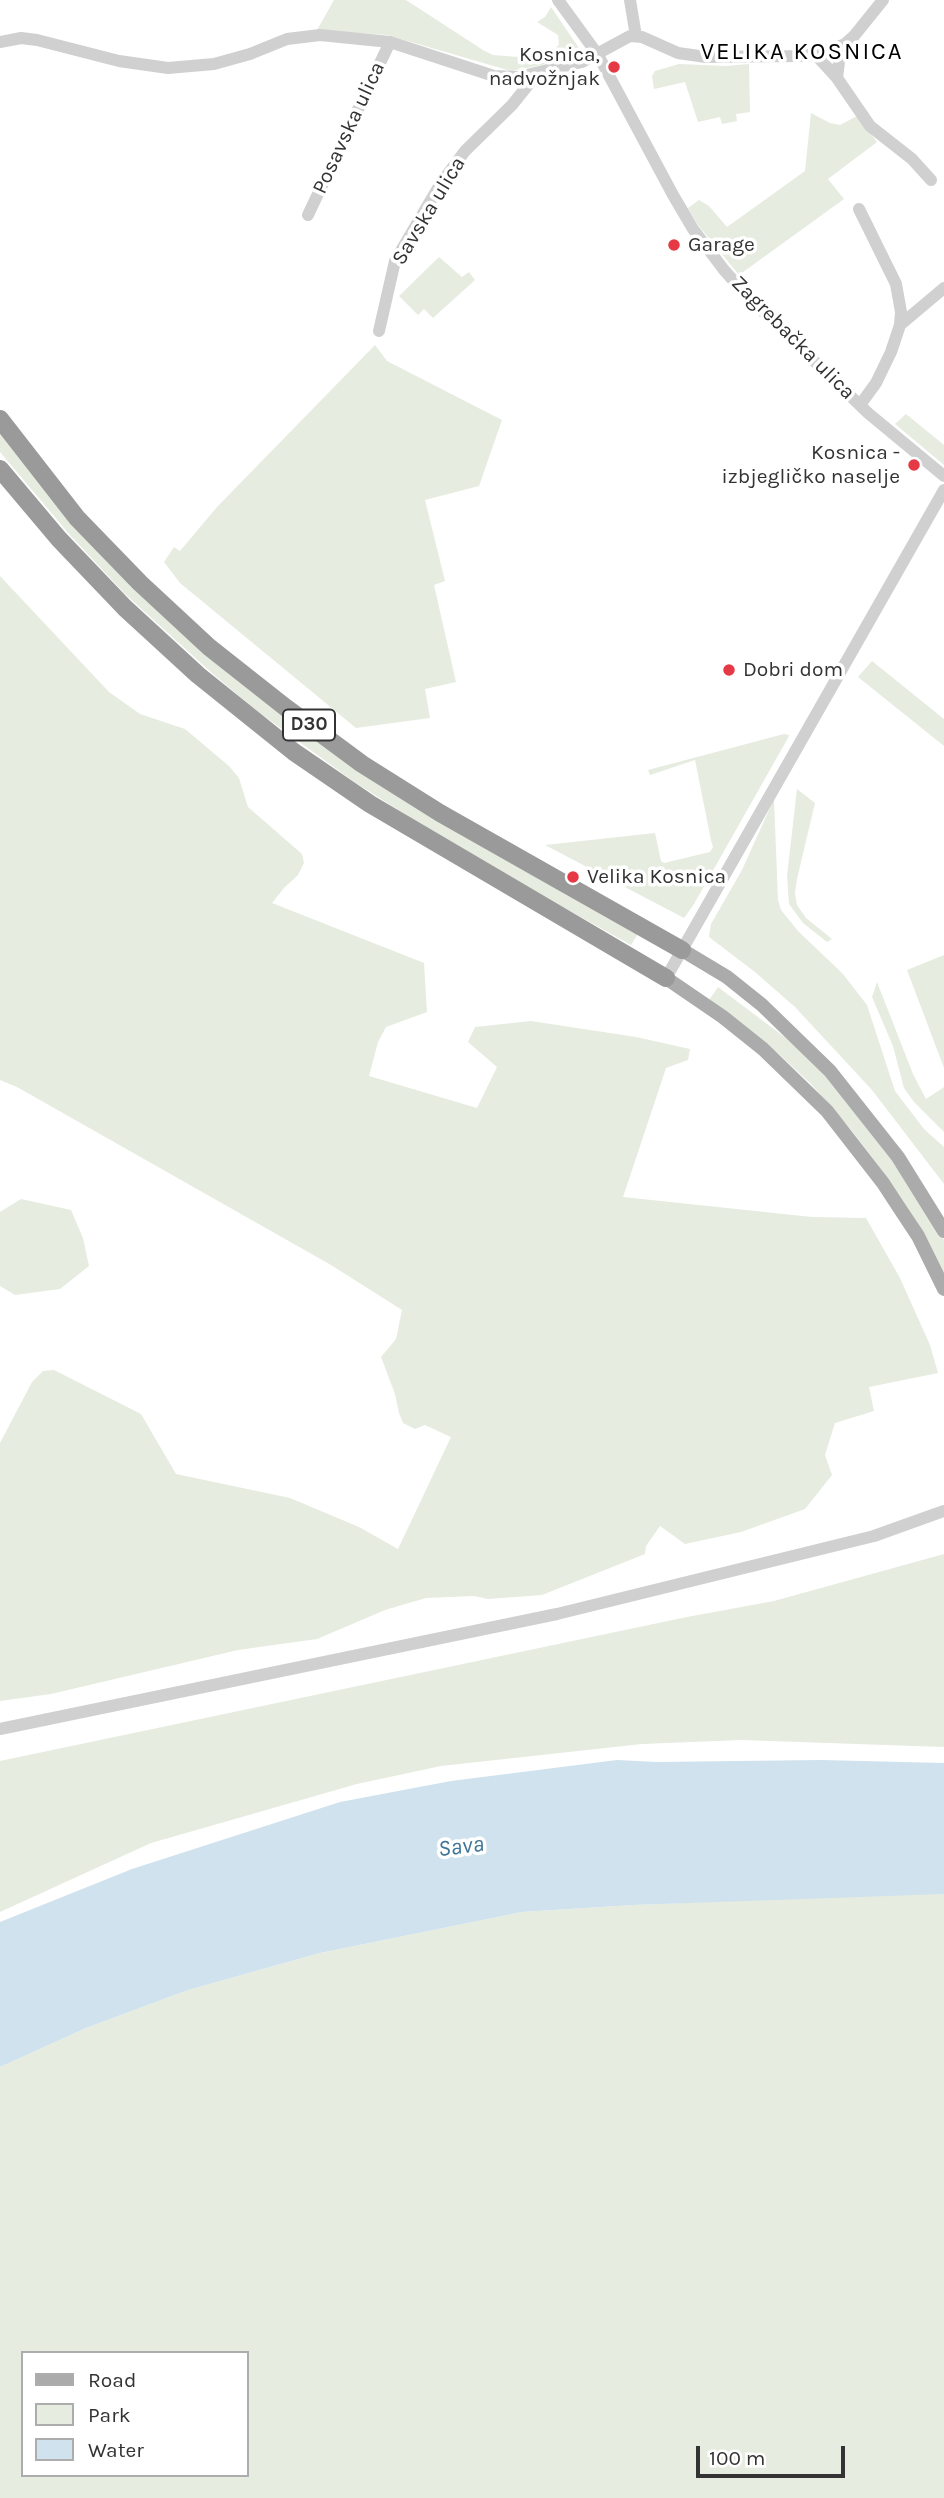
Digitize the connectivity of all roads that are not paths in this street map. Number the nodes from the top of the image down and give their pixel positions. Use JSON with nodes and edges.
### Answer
{"nodes":[{"id":1,"x":558,"y":0,"type":"edge"},
{"id":2,"x":630,"y":0,"type":"edge"},
{"id":3,"x":883,"y":0,"type":"edge"},
{"id":4,"x":636,"y":36,"type":"junction"},
{"id":5,"x":390,"y":41,"type":"junction"},
{"id":6,"x":0,"y":42,"type":"edge"},
{"id":7,"x":845,"y":44,"type":"junction"},
{"id":8,"x":815,"y":54,"type":"junction"},
{"id":9,"x":598,"y":55,"type":"junction"},
{"id":10,"x":536,"y":75,"type":"junction"},
{"id":11,"x":837,"y":78,"type":"junction"},
{"id":12,"x":931,"y":180,"type":"dead end"},
{"id":13,"x":859,"y":209,"type":"dead end"},
{"id":14,"x":308,"y":215,"type":"dead end"},
{"id":15,"x":944,"y":288,"type":"edge"},
{"id":16,"x":900,"y":325,"type":"junction"},
{"id":17,"x":379,"y":331,"type":"dead end"},
{"id":18,"x":860,"y":405,"type":"junction"},
{"id":19,"x":0,"y":419,"type":"edge"},
{"id":20,"x":0,"y":469,"type":"edge"},
{"id":21,"x":944,"y":477,"type":"edge"},
{"id":22,"x":944,"y":490,"type":"edge"},
{"id":23,"x":682,"y":950,"type":"junction"},
{"id":24,"x":666,"y":978,"type":"junction"},
{"id":25,"x":944,"y":1231,"type":"edge"},
{"id":26,"x":944,"y":1289,"type":"edge"},
{"id":27,"x":944,"y":1511,"type":"edge"},
{"id":28,"x":0,"y":1729,"type":"edge"}],
"edges":[{"from":1,"to":9,"type":"street","name":"Zagrebačka ulica"},
{"from":2,"to":4,"type":"street"},
{"from":3,"to":7,"type":"street"},
{"from":4,"to":8,"type":"street"},
{"from":4,"to":9,"type":"street"},
{"from":5,"to":6,"type":"street"},
{"from":5,"to":10,"type":"street"},
{"from":5,"to":14,"type":"street","name":"Posavska ulica"},
{"from":7,"to":8,"type":"street"},
{"from":7,"to":11,"type":"street"},
{"from":8,"to":11,"type":"street"},
{"from":9,"to":10,"type":"street"},
{"from":9,"to":18,"type":"street","name":"Zagrebačka ulica"},
{"from":10,"to":17,"type":"street","name":"Savska ulica"},
{"from":11,"to":12,"type":"street"},
{"from":13,"to":16,"type":"street"},
{"from":15,"to":16,"type":"street"},
{"from":16,"to":18,"type":"street"},
{"from":18,"to":21,"type":"street","name":"Zagrebačka ulica"},
{"from":19,"to":23,"type":"highway","number":"D30"},
{"from":20,"to":24,"type":"highway","number":"D30"},
{"from":22,"to":23,"type":"street"},
{"from":23,"to":24,"type":"street"},
{"from":23,"to":25,"type":"main road"},
{"from":24,"to":26,"type":"main road"},
{"from":27,"to":28,"type":"street"}]}
